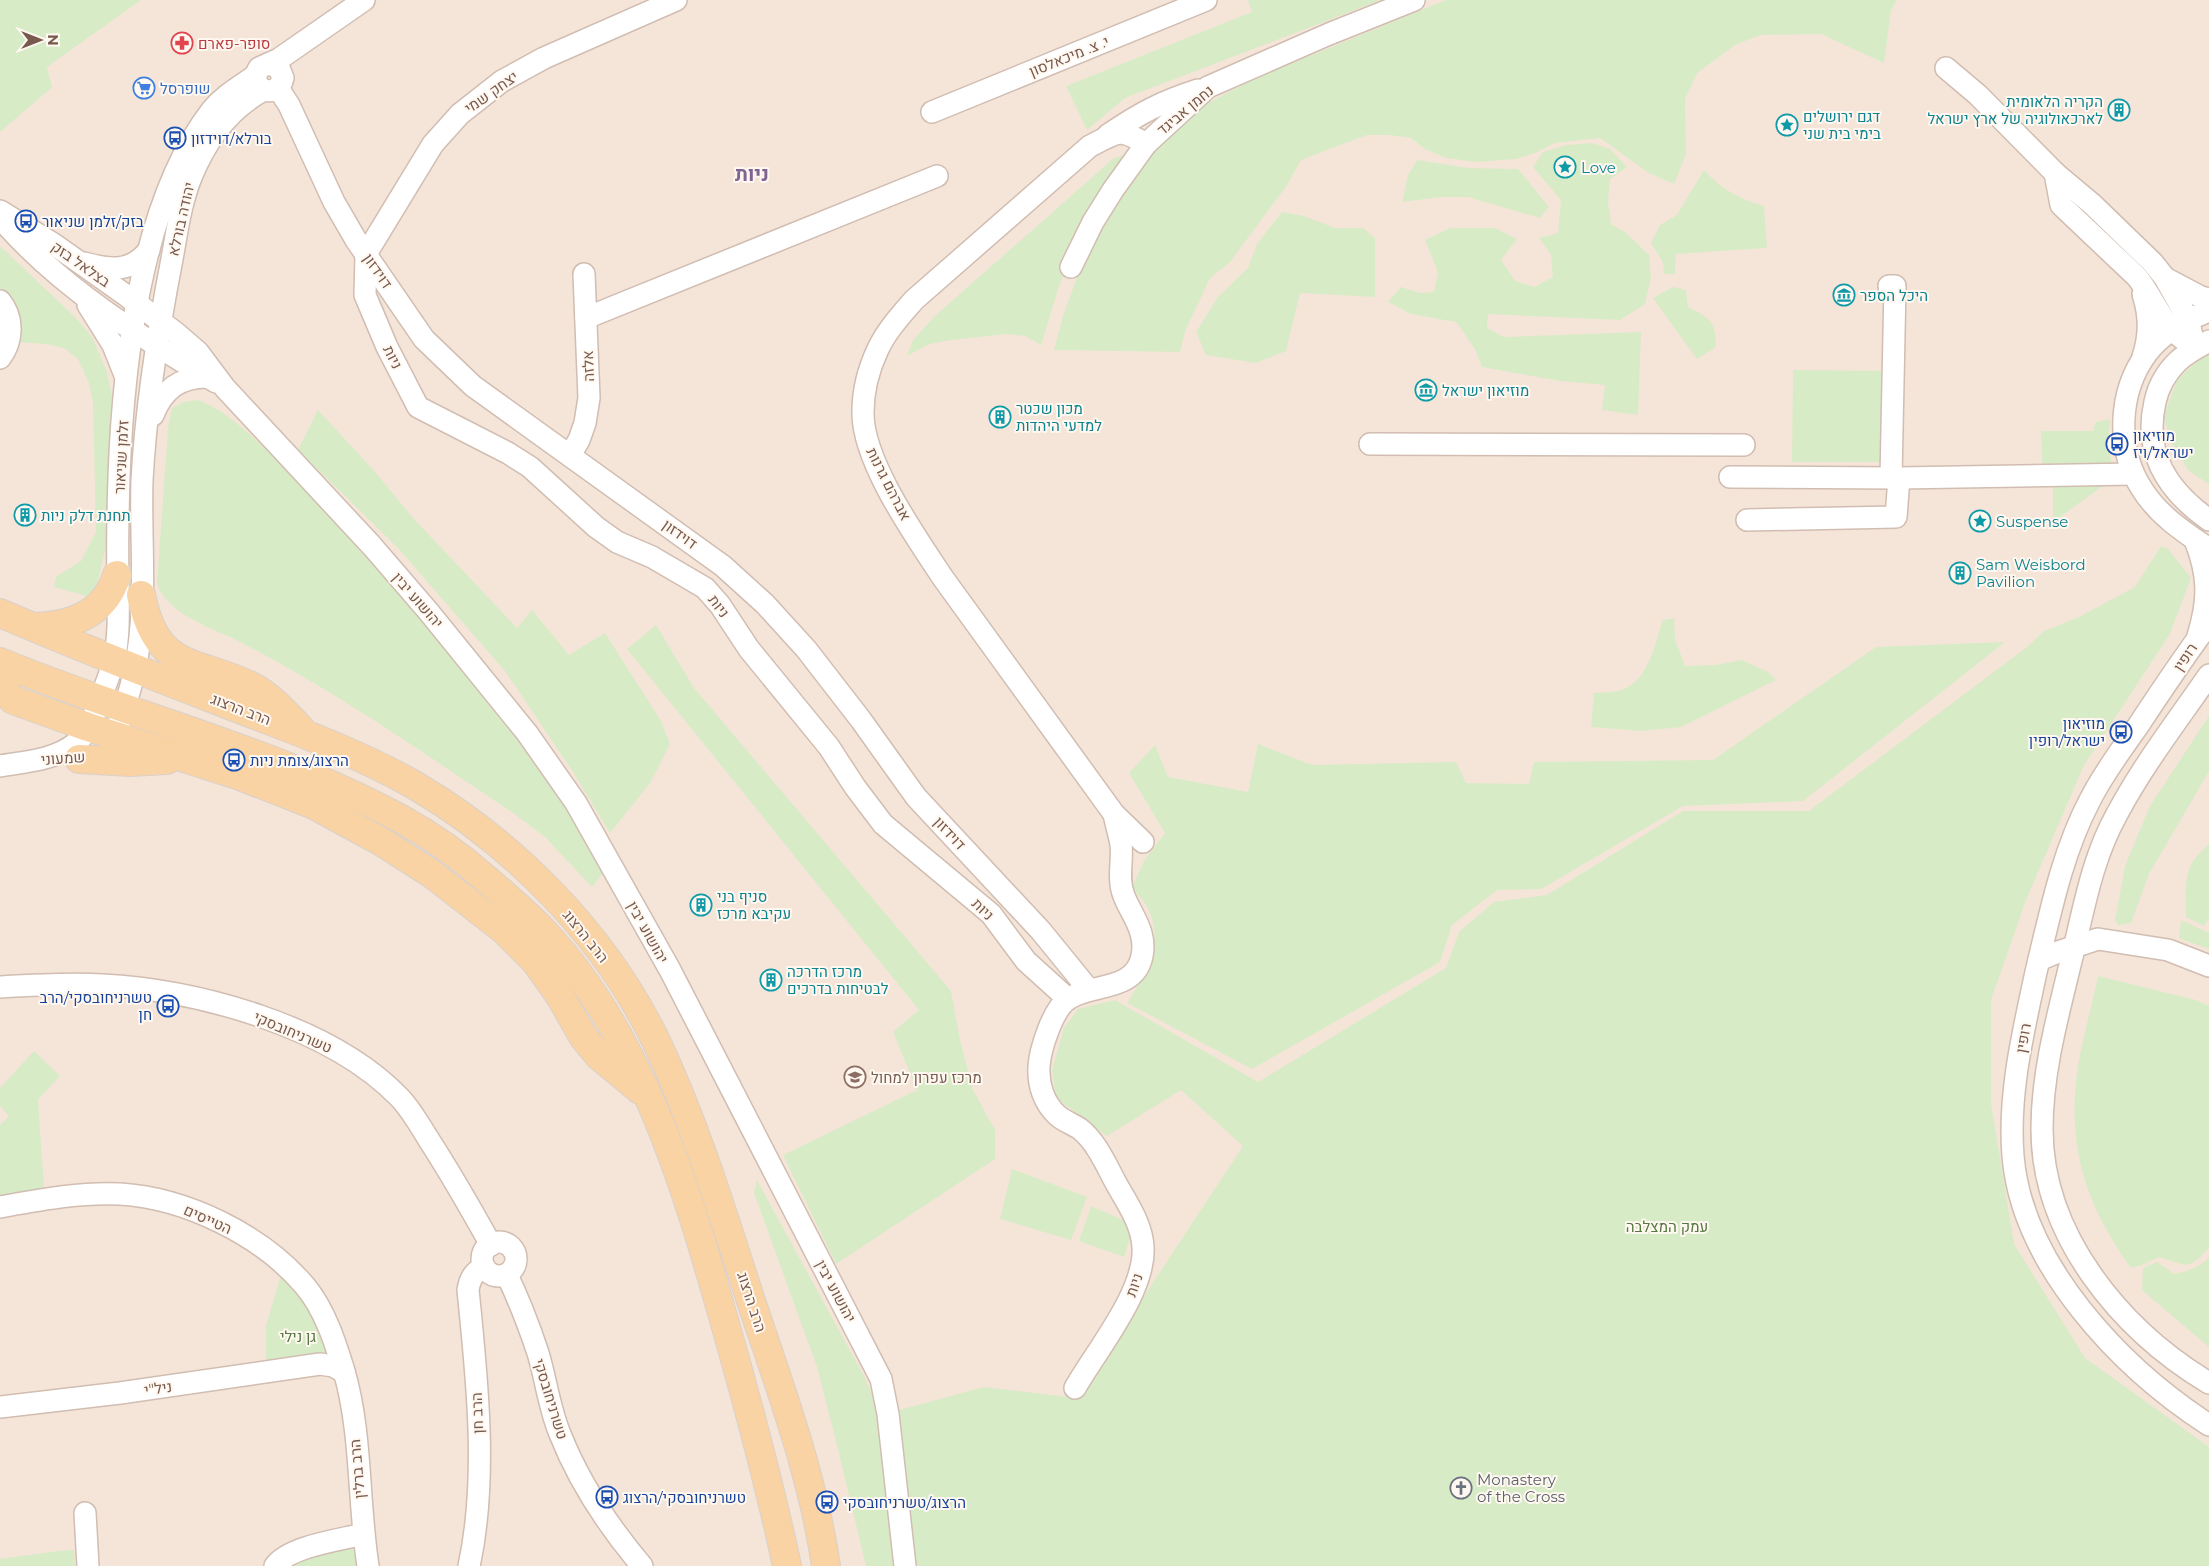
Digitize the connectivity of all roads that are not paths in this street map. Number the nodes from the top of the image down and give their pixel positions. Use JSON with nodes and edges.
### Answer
{"nodes":[{"id":1,"x":364,"y":0,"type":"edge"},
{"id":2,"x":676,"y":0,"type":"edge"},
{"id":3,"x":1206,"y":0,"type":"edge"},
{"id":4,"x":1414,"y":0,"type":"edge"},
{"id":5,"x":1946,"y":68,"type":"dead end"},
{"id":6,"x":270,"y":79,"type":"junction"},
{"id":7,"x":1208,"y":87,"type":"junction"},
{"id":8,"x":932,"y":112,"type":"dead end"},
{"id":9,"x":1146,"y":144,"type":"junction"},
{"id":10,"x":1090,"y":146,"type":"junction"},
{"id":11,"x":2055,"y":173,"type":"junction"},
{"id":12,"x":937,"y":176,"type":"dead end"},
{"id":13,"x":0,"y":212,"type":"edge"},
{"id":14,"x":0,"y":218,"type":"edge"},
{"id":15,"x":149,"y":250,"type":"junction"},
{"id":16,"x":366,"y":254,"type":"junction"},
{"id":17,"x":78,"y":261,"type":"junction"},
{"id":18,"x":1071,"y":267,"type":"dead end"},
{"id":19,"x":584,"y":274,"type":"dead end"},
{"id":20,"x":2137,"y":277,"type":"junction"},
{"id":21,"x":2165,"y":278,"type":"junction"},
{"id":22,"x":1889,"y":286,"type":"dead end"},
{"id":23,"x":76,"y":290,"type":"junction"},
{"id":24,"x":2209,"y":299,"type":"edge"},
{"id":25,"x":0,"y":301,"type":"edge"},
{"id":26,"x":137,"y":304,"type":"junction"},
{"id":27,"x":2209,"y":311,"type":"edge"},
{"id":28,"x":586,"y":318,"type":"junction"},
{"id":29,"x":161,"y":321,"type":"junction"},
{"id":30,"x":2180,"y":325,"type":"junction"},
{"id":31,"x":132,"y":330,"type":"junction"},
{"id":32,"x":2202,"y":345,"type":"edge"},
{"id":33,"x":157,"y":346,"type":"junction"},
{"id":34,"x":0,"y":358,"type":"edge"},
{"id":35,"x":2138,"y":369,"type":"junction"},
{"id":36,"x":125,"y":378,"type":"junction"},
{"id":37,"x":216,"y":382,"type":"junction"},
{"id":38,"x":147,"y":429,"type":"junction"},
{"id":39,"x":1370,"y":444,"type":"dead end"},
{"id":40,"x":1744,"y":445,"type":"dead end"},
{"id":41,"x":570,"y":455,"type":"junction"},
{"id":42,"x":2133,"y":474,"type":"junction"},
{"id":43,"x":1730,"y":477,"type":"dead end"},
{"id":44,"x":1895,"y":478,"type":"junction"},
{"id":45,"x":2186,"y":501,"type":"junction"},
{"id":46,"x":2209,"y":509,"type":"edge"},
{"id":47,"x":1748,"y":520,"type":"dead end"},
{"id":48,"x":2209,"y":520,"type":"edge"},
{"id":49,"x":2202,"y":544,"type":"edge"},
{"id":50,"x":118,"y":575,"type":"junction"},
{"id":51,"x":141,"y":595,"type":"junction"},
{"id":52,"x":0,"y":613,"type":"edge"},
{"id":53,"x":2209,"y":623,"type":"edge"},
{"id":54,"x":33,"y":627,"type":"junction"},
{"id":55,"x":2196,"y":641,"type":"junction"},
{"id":56,"x":0,"y":662,"type":"edge"},
{"id":57,"x":125,"y":664,"type":"junction"},
{"id":58,"x":2209,"y":675,"type":"edge"},
{"id":59,"x":0,"y":685,"type":"edge"},
{"id":60,"x":112,"y":703,"type":"junction"},
{"id":61,"x":88,"y":727,"type":"junction"},
{"id":62,"x":306,"y":735,"type":"junction"},
{"id":63,"x":115,"y":736,"type":"junction"},
{"id":64,"x":79,"y":759,"type":"junction"},
{"id":65,"x":184,"y":759,"type":"junction"},
{"id":66,"x":32,"y":760,"type":"junction"},
{"id":67,"x":0,"y":766,"type":"edge"},
{"id":68,"x":1114,"y":814,"type":"junction"},
{"id":69,"x":1143,"y":842,"type":"dead end"},
{"id":70,"x":2075,"y":946,"type":"junction"},
{"id":71,"x":2039,"y":960,"type":"junction"},
{"id":72,"x":2209,"y":966,"type":"edge"},
{"id":73,"x":0,"y":987,"type":"edge"},
{"id":74,"x":1089,"y":990,"type":"junction"},
{"id":75,"x":1068,"y":999,"type":"junction"},
{"id":76,"x":649,"y":1099,"type":"junction"},
{"id":77,"x":4,"y":1205,"type":"edge"},
{"id":78,"x":491,"y":1245,"type":"junction"},
{"id":79,"x":484,"y":1267,"type":"junction"},
{"id":80,"x":507,"y":1274,"type":"junction"},
{"id":81,"x":334,"y":1342,"type":"junction"},
{"id":82,"x":314,"y":1365,"type":"junction"},
{"id":83,"x":344,"y":1372,"type":"junction"},
{"id":84,"x":2209,"y":1383,"type":"edge"},
{"id":85,"x":1075,"y":1388,"type":"dead end"},
{"id":86,"x":0,"y":1407,"type":"edge"},
{"id":87,"x":2209,"y":1425,"type":"edge"},
{"id":88,"x":756,"y":1434,"type":"junction"},
{"id":89,"x":85,"y":1513,"type":"dead end"},
{"id":90,"x":363,"y":1534,"type":"junction"},
{"id":91,"x":88,"y":1566,"type":"edge"},
{"id":92,"x":276,"y":1566,"type":"edge"},
{"id":93,"x":368,"y":1566,"type":"edge"},
{"id":94,"x":469,"y":1566,"type":"edge"},
{"id":95,"x":642,"y":1566,"type":"edge"},
{"id":96,"x":773,"y":1566,"type":"edge"},
{"id":97,"x":787,"y":1566,"type":"edge"},
{"id":98,"x":826,"y":1566,"type":"edge"},
{"id":99,"x":905,"y":1566,"type":"edge"}],
"edges":[{"from":1,"to":6,"type":"street","name":"יהודה בורלא"},
{"from":2,"to":16,"type":"street","name":"יצחק שמי"},
{"from":3,"to":8,"type":"street","name":"י. צ. מיכאלסון"},
{"from":4,"to":7,"type":"street","name":"נחמן אביגד"},
{"from":5,"to":11,"type":"street"},
{"from":6,"to":15,"type":"street","name":"יהודה בורלא"},
{"from":6,"to":16,"type":"street","name":"דוידזון"},
{"from":6,"to":29,"type":"street","name":"יהודה בורלא"},
{"from":7,"to":9,"type":"street","name":"נחמן אביגד"},
{"from":7,"to":10,"type":"street"},
{"from":9,"to":10,"type":"street","name":"אברהם גרנות"},
{"from":9,"to":18,"type":"street","name":"נחמן אביגד"},
{"from":10,"to":68,"type":"street","name":"אברהם גרנות"},
{"from":11,"to":20,"type":"street"},
{"from":11,"to":21,"type":"street"},
{"from":12,"to":28,"type":"street"},
{"from":13,"to":17,"type":"street","name":"בצלאל בזק"},
{"from":14,"to":23,"type":"street","name":"בצלאל בזק"},
{"from":15,"to":17,"type":"street"},
{"from":15,"to":26,"type":"street","name":"יהודה בורלא"},
{"from":16,"to":41,"type":"street","name":"דוידזון"},
{"from":16,"to":75,"type":"street","name":"ניות"},
{"from":17,"to":26,"type":"street","name":"בצלאל בזק"},
{"from":19,"to":28,"type":"street","name":"אלזה"},
{"from":20,"to":30,"type":"street"},
{"from":20,"to":35,"type":"street"},
{"from":21,"to":24,"type":"street"},
{"from":21,"to":30,"type":"street"},
{"from":22,"to":44,"type":"street"},
{"from":23,"to":31,"type":"street","name":"בצלאל בזק"},
{"from":23,"to":36,"type":"street"},
{"from":25,"to":34,"type":"street"},
{"from":26,"to":29,"type":"street","name":"בצלאל בזק"},
{"from":26,"to":31,"type":"street","name":"זלמן שניאור"},
{"from":27,"to":30,"type":"street"},
{"from":28,"to":41,"type":"street","name":"אלזה"},
{"from":29,"to":33,"type":"street","name":"יהודה בורלא"},
{"from":29,"to":37,"type":"street","name":"יהושוע יבין"},
{"from":30,"to":32,"type":"street"},
{"from":30,"to":35,"type":"street"},
{"from":31,"to":33,"type":"street","name":"יהושוע יבין"},
{"from":31,"to":36,"type":"street","name":"זלמן שניאור"},
{"from":32,"to":45,"type":"street"},
{"from":33,"to":37,"type":"street","name":"יהושוע יבין"},
{"from":33,"to":38,"type":"street","name":"זלמן שניאור"},
{"from":35,"to":42,"type":"street"},
{"from":36,"to":50,"type":"street","name":"זלמן שניאור"},
{"from":37,"to":38,"type":"street"},
{"from":37,"to":99,"type":"street","name":"יהושוע יבין"},
{"from":38,"to":51,"type":"street","name":"זלמן שניאור"},
{"from":39,"to":40,"type":"street"},
{"from":41,"to":74,"type":"street","name":"דוידזון"},
{"from":42,"to":44,"type":"street"},
{"from":42,"to":49,"type":"street"},
{"from":43,"to":44,"type":"street"},
{"from":44,"to":47,"type":"street"},
{"from":45,"to":46,"type":"street"},
{"from":45,"to":48,"type":"street"},
{"from":49,"to":55,"type":"street"},
{"from":50,"to":54,"type":"main road"},
{"from":50,"to":57,"type":"street","name":"זלמן שניאור"},
{"from":51,"to":57,"type":"street","name":"זלמן שניאור"},
{"from":51,"to":62,"type":"main road"},
{"from":52,"to":54,"type":"main road","name":"הרב הרצוג"},
{"from":53,"to":55,"type":"street","name":"רופין"},
{"from":54,"to":57,"type":"main road","name":"הרב הרצוג"},
{"from":55,"to":71,"type":"street","name":"רופין"},
{"from":56,"to":60,"type":"main road","name":"הרב הרצוג"},
{"from":57,"to":60,"type":"street","name":"זלמן שניאור"},
{"from":57,"to":62,"type":"main road","name":"הרב הרצוג"},
{"from":58,"to":70,"type":"street","name":"רופין"},
{"from":59,"to":61,"type":"main road"},
{"from":60,"to":61,"type":"street","name":"שמעוני"},
{"from":60,"to":63,"type":"street","name":"שמעוני"},
{"from":60,"to":76,"type":"main road","name":"הרב הרצוג"},
{"from":61,"to":63,"type":"main road"},
{"from":61,"to":66,"type":"street","name":"שמעוני"},
{"from":62,"to":98,"type":"main road","name":"הרב הרצוג"},
{"from":63,"to":64,"type":"street","name":"שמעוני"},
{"from":63,"to":65,"type":"main road"},
{"from":64,"to":65,"type":"main road"},
{"from":64,"to":66,"type":"street","name":"שמעוני"},
{"from":65,"to":76,"type":"main road"},
{"from":66,"to":67,"type":"street","name":"שמעוני"},
{"from":68,"to":69,"type":"street","name":"אברהם גרנות"},
{"from":68,"to":74,"type":"street"},
{"from":70,"to":71,"type":"street"},
{"from":70,"to":72,"type":"street"},
{"from":70,"to":84,"type":"street","name":"רופין"},
{"from":71,"to":87,"type":"street","name":"רופין"},
{"from":73,"to":78,"type":"street","name":"טשרניחובסקי"},
{"from":74,"to":75,"type":"street"},
{"from":75,"to":85,"type":"street","name":"ניות"},
{"from":76,"to":88,"type":"main road","name":"הרב הרצוג"},
{"from":77,"to":81,"type":"street","name":"הטייסים"},
{"from":78,"to":79,"type":"street"},
{"from":78,"to":80,"type":"street"},
{"from":79,"to":80,"type":"street"},
{"from":79,"to":94,"type":"street","name":"הרב חן"},
{"from":80,"to":95,"type":"street","name":"טשרניחובסקי"},
{"from":81,"to":82,"type":"street"},
{"from":81,"to":83,"type":"street","name":"הטייסים"},
{"from":82,"to":83,"type":"street","name":"ניל\"י"},
{"from":82,"to":86,"type":"street","name":"ניל\"י"},
{"from":83,"to":90,"type":"street","name":"הרב ברלין"},
{"from":88,"to":96,"type":"main road"},
{"from":88,"to":97,"type":"main road","name":"הרב הרצוג"},
{"from":89,"to":91,"type":"street"},
{"from":90,"to":92,"type":"street"},
{"from":90,"to":93,"type":"street","name":"הרב ברלין"}]}
